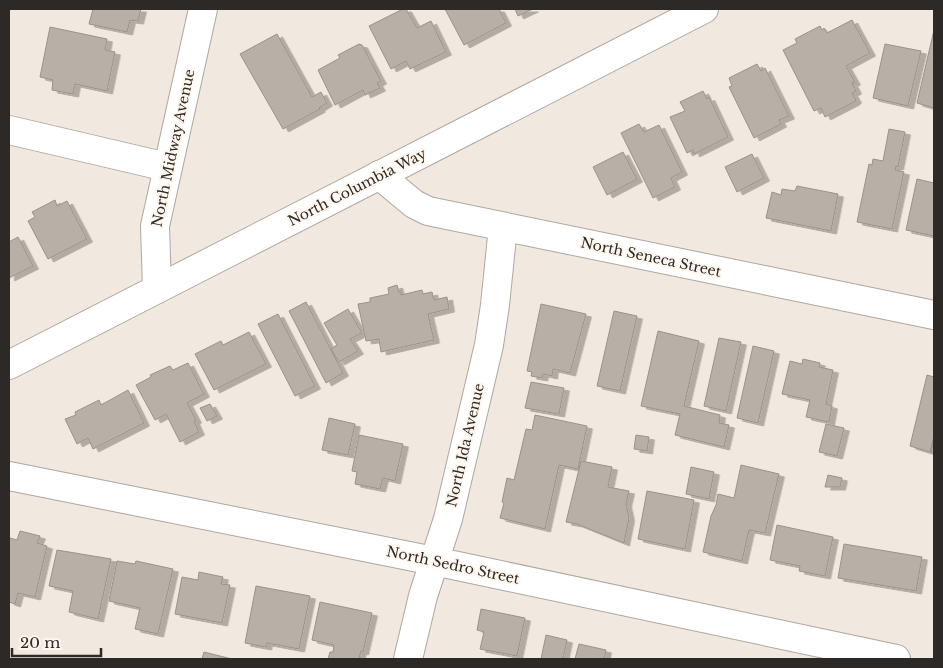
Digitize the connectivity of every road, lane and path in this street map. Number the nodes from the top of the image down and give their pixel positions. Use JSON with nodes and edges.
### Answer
{"nodes":[{"id":1,"x":203,"y":9,"type":"edge"},
{"id":2,"x":704,"y":9,"type":"edge"},
{"id":3,"x":9,"y":130,"type":"edge"},
{"id":4,"x":167,"y":167,"type":"junction"},
{"id":5,"x":379,"y":175,"type":"junction"},
{"id":6,"x":503,"y":227,"type":"junction"},
{"id":7,"x":157,"y":290,"type":"junction"},
{"id":8,"x":934,"y":316,"type":"edge"},
{"id":9,"x":9,"y":365,"type":"edge"},
{"id":10,"x":9,"y":476,"type":"edge"},
{"id":11,"x":434,"y":561,"type":"junction"},
{"id":12,"x":408,"y":659,"type":"edge"},
{"id":13,"x":896,"y":659,"type":"edge"}],
"edges":[{"from":1,"to":4,"type":"street","name":"North Midway Avenue"},
{"from":2,"to":5,"type":"street","name":"North Columbia Way"},
{"from":3,"to":4,"type":"street"},
{"from":4,"to":7,"type":"street","name":"North Midway Avenue"},
{"from":5,"to":6,"type":"street","name":"North Seneca Street"},
{"from":5,"to":7,"type":"street","name":"North Columbia Way"},
{"from":6,"to":8,"type":"street","name":"North Seneca Street"},
{"from":6,"to":11,"type":"street","name":"North Ida Avenue"},
{"from":7,"to":9,"type":"street","name":"North Columbia Way"},
{"from":10,"to":11,"type":"street","name":"North Sedro Street"},
{"from":11,"to":12,"type":"street","name":"North Ida Avenue"},
{"from":11,"to":13,"type":"street","name":"North Sedro Street"}]}
